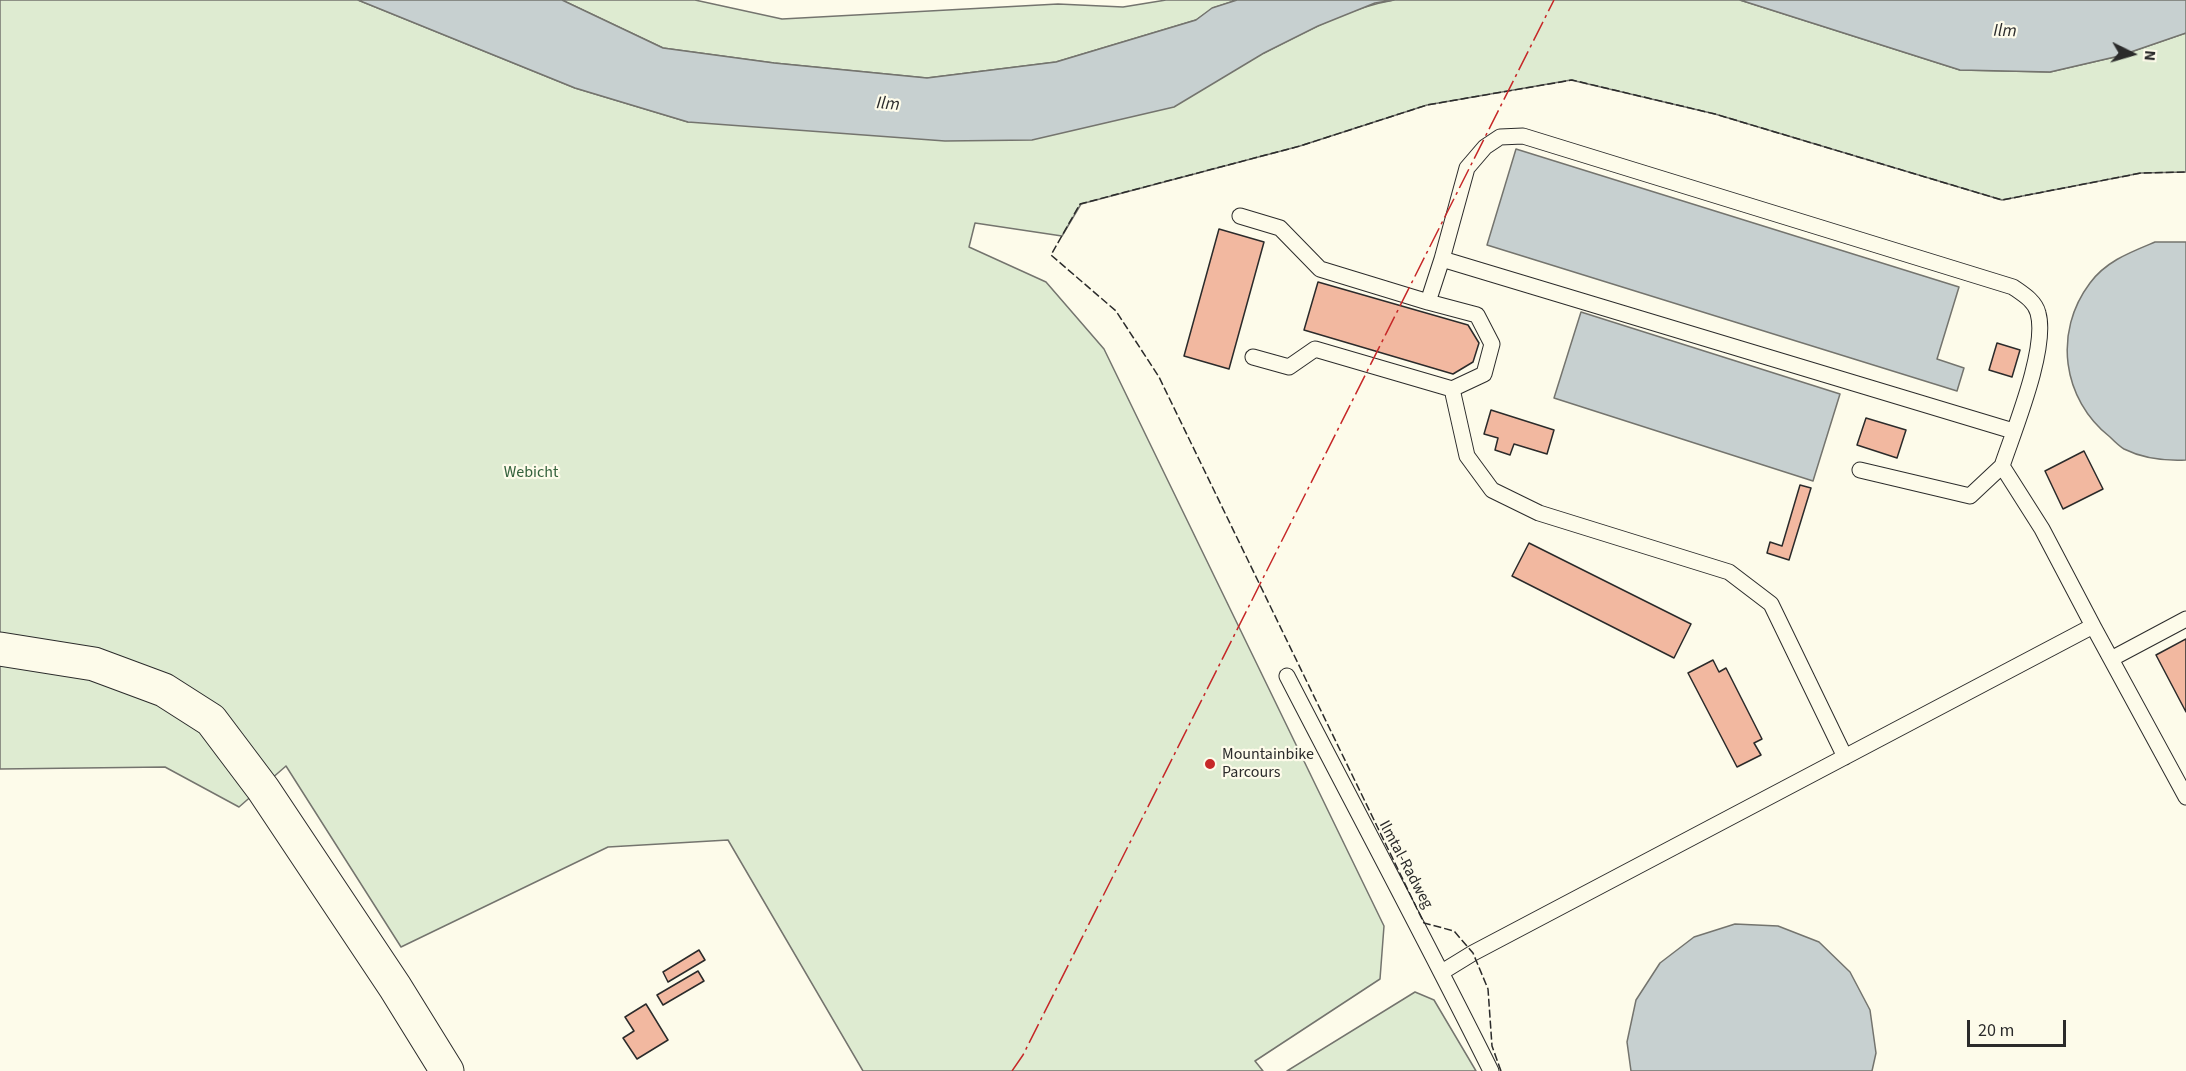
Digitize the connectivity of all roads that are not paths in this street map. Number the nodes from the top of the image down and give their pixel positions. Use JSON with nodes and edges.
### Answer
{"nodes":[{"id":1,"x":1240,"y":216,"type":"dead end"},
{"id":2,"x":1442,"y":259,"type":"junction"},
{"id":3,"x":1428,"y":302,"type":"junction"},
{"id":4,"x":1252,"y":357,"type":"dead end"},
{"id":5,"x":1452,"y":389,"type":"junction"},
{"id":6,"x":2013,"y":432,"type":"junction"},
{"id":7,"x":2002,"y":466,"type":"junction"},
{"id":8,"x":1860,"y":470,"type":"dead end"},
{"id":9,"x":2186,"y":619,"type":"edge"},
{"id":10,"x":2093,"y":626,"type":"junction"},
{"id":11,"x":0,"y":649,"type":"edge"},
{"id":12,"x":2112,"y":659,"type":"junction"},
{"id":13,"x":1287,"y":676,"type":"dead end"},
{"id":14,"x":1845,"y":757,"type":"junction"},
{"id":15,"x":2185,"y":794,"type":"edge"},
{"id":16,"x":1442,"y":972,"type":"junction"},
{"id":17,"x":447,"y":1071,"type":"edge"},
{"id":18,"x":1491,"y":1071,"type":"edge"}],
"edges":[{"from":1,"to":3,"type":"lane"},
{"from":2,"to":3,"type":"lane"},
{"from":2,"to":6,"type":"lane"},
{"from":2,"to":6,"type":"lane"},
{"from":3,"to":5,"type":"lane"},
{"from":4,"to":5,"type":"lane"},
{"from":5,"to":14,"type":"lane"},
{"from":6,"to":7,"type":"lane"},
{"from":7,"to":8,"type":"lane"},
{"from":7,"to":10,"type":"lane"},
{"from":9,"to":12,"type":"lane"},
{"from":10,"to":12,"type":"lane"},
{"from":10,"to":14,"type":"lane"},
{"from":11,"to":17,"type":"street"},
{"from":12,"to":15,"type":"lane"},
{"from":13,"to":16,"type":"lane","name":"Ilmtal-Radweg"},
{"from":14,"to":16,"type":"lane"},
{"from":16,"to":18,"type":"lane","name":"Ilmtal-Radweg"}]}
